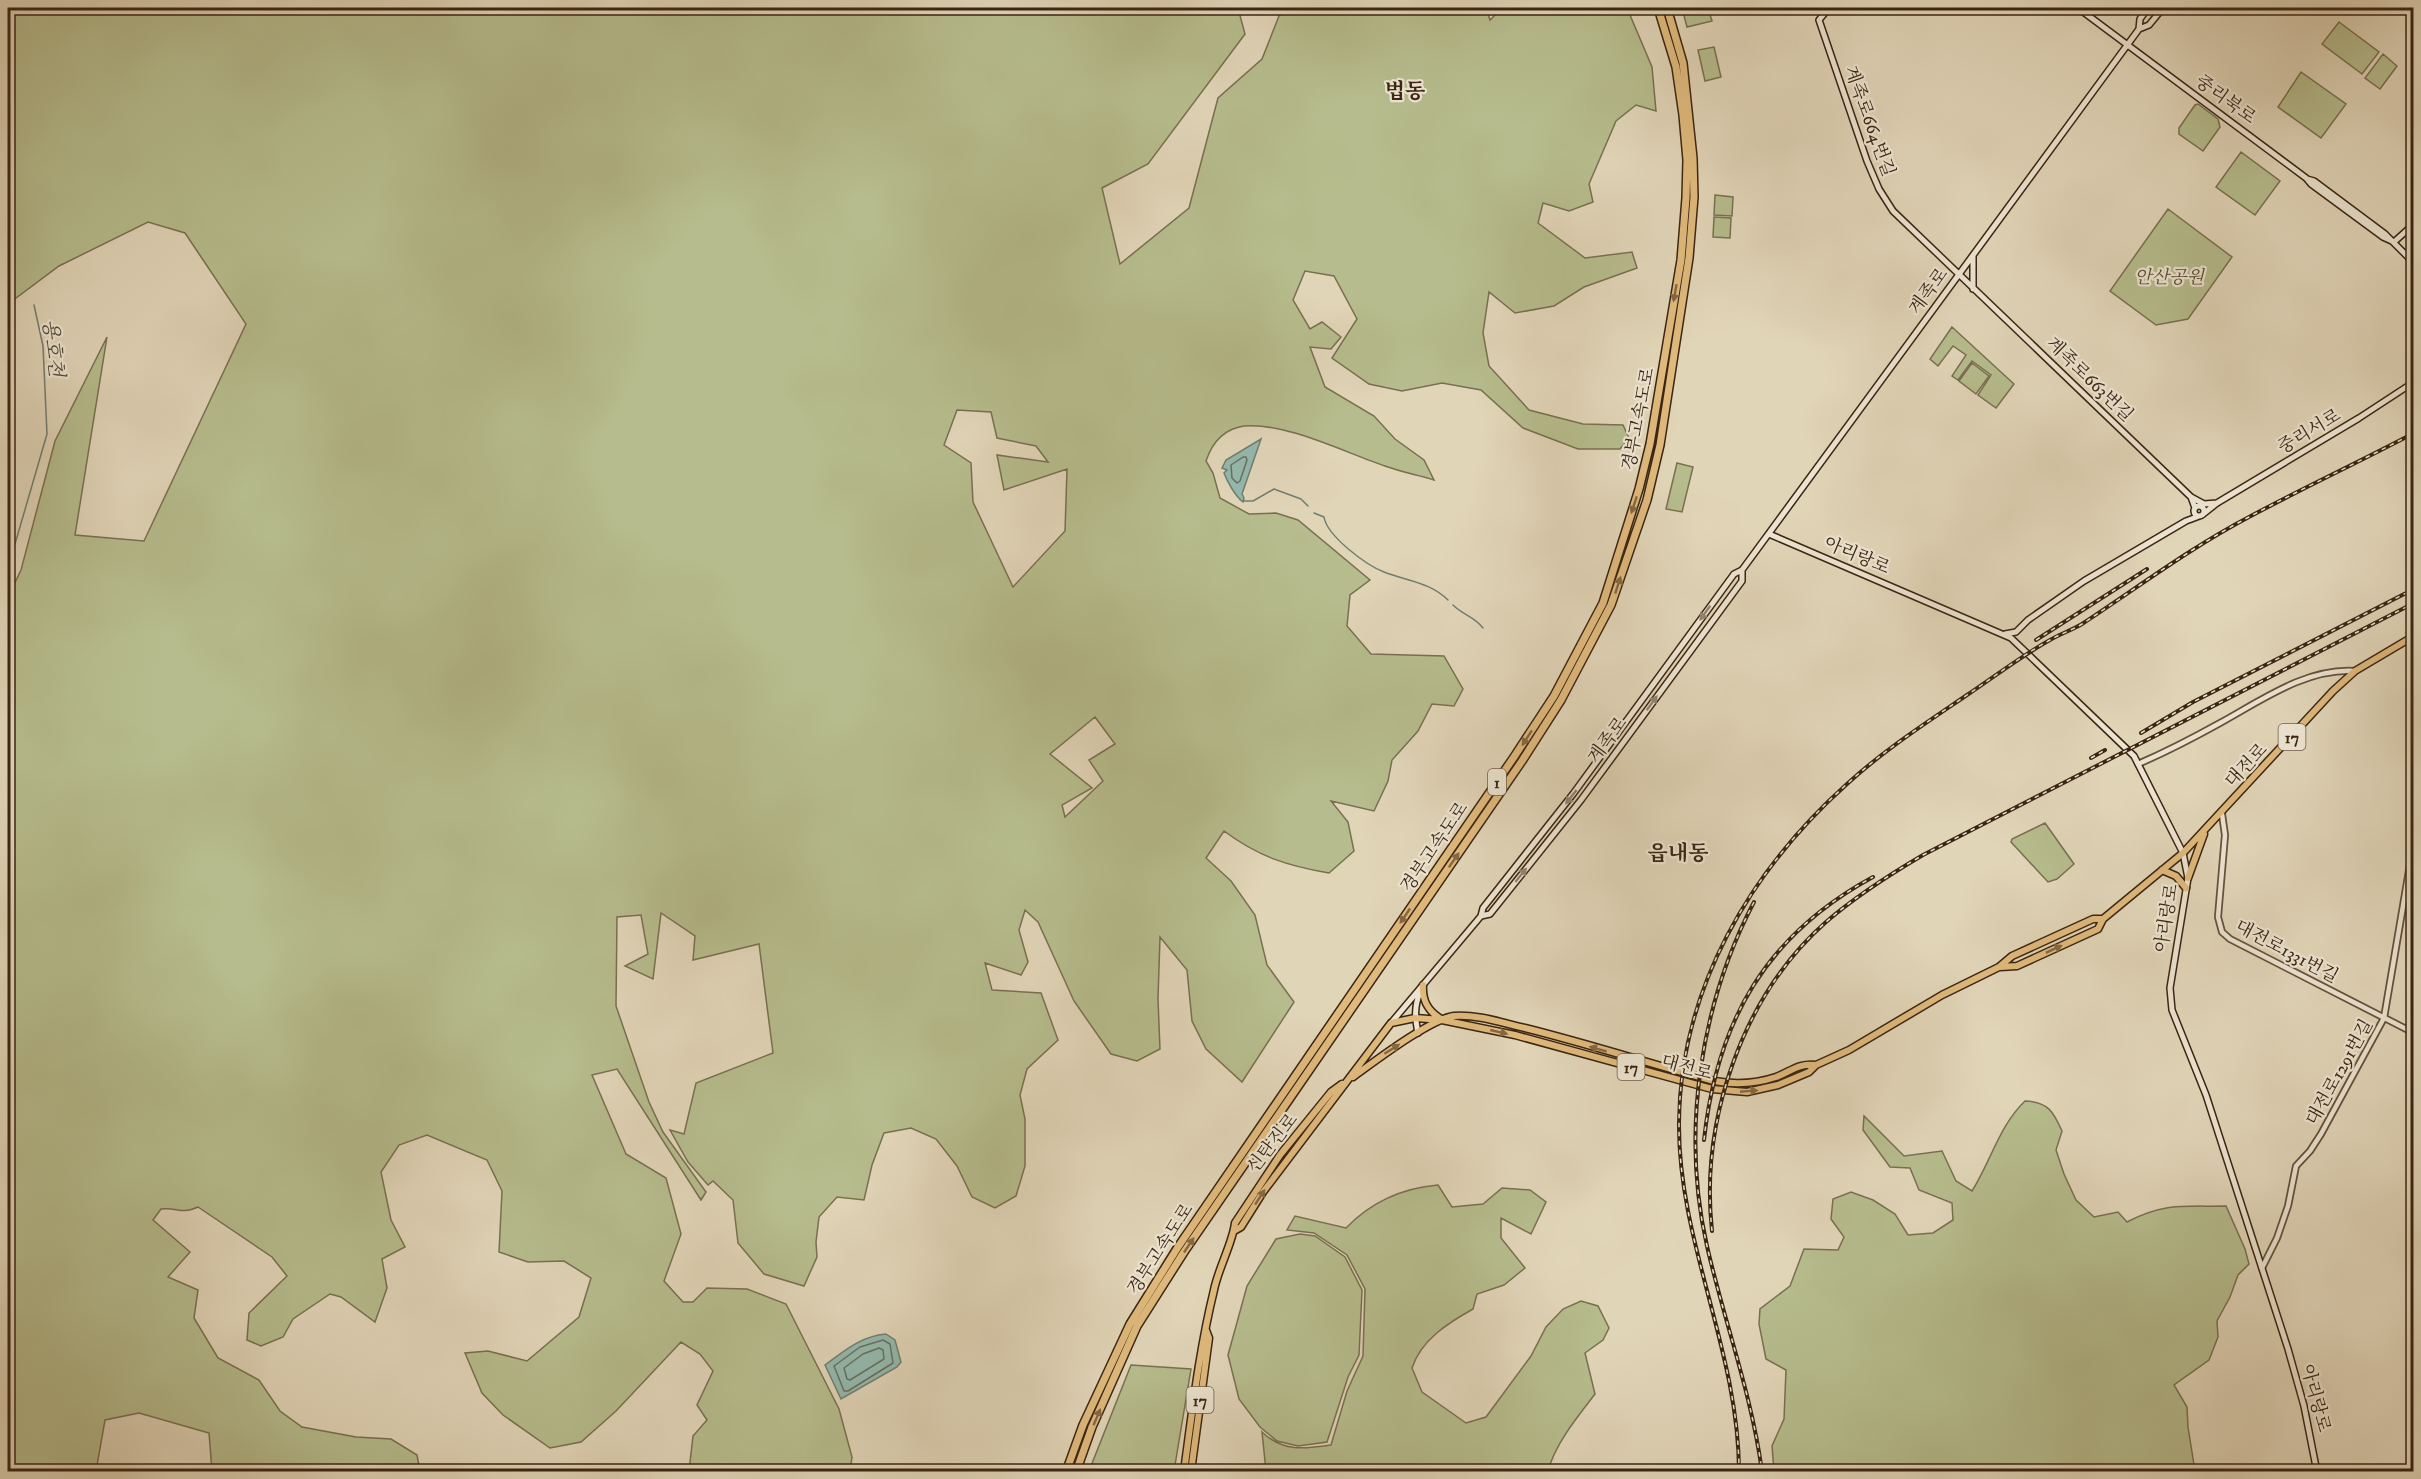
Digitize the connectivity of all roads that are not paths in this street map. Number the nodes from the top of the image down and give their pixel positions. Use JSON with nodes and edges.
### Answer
{"nodes":[{"id":1,"x":1658,"y":8,"type":"edge"},
{"id":2,"x":1667,"y":8,"type":"edge"},
{"id":3,"x":1829,"y":8,"type":"edge"},
{"id":4,"x":2078,"y":8,"type":"edge"},
{"id":5,"x":2148,"y":8,"type":"edge"},
{"id":6,"x":2163,"y":8,"type":"edge"},
{"id":7,"x":2139,"y":29,"type":"junction"},
{"id":8,"x":2127,"y":45,"type":"junction"},
{"id":9,"x":2414,"y":224,"type":"edge"},
{"id":10,"x":2394,"y":242,"type":"junction"},
{"id":11,"x":1973,"y":256,"type":"junction"},
{"id":12,"x":2414,"y":263,"type":"edge"},
{"id":13,"x":1958,"y":275,"type":"junction"},
{"id":14,"x":1973,"y":289,"type":"junction"},
{"id":15,"x":2414,"y":382,"type":"edge"},
{"id":16,"x":2192,"y":499,"type":"junction"},
{"id":17,"x":2214,"y":503,"type":"junction"},
{"id":18,"x":2198,"y":508,"type":"junction"},
{"id":19,"x":2202,"y":515,"type":"junction"},
{"id":20,"x":2188,"y":519,"type":"junction"},
{"id":21,"x":1769,"y":534,"type":"junction"},
{"id":22,"x":1742,"y":570,"type":"junction"},
{"id":23,"x":2016,"y":632,"type":"junction"},
{"id":24,"x":2005,"y":634,"type":"junction"},
{"id":25,"x":2414,"y":636,"type":"edge"},
{"id":26,"x":2016,"y":643,"type":"junction"},
{"id":27,"x":2355,"y":671,"type":"junction"},
{"id":28,"x":2138,"y":764,"type":"junction"},
{"id":29,"x":2222,"y":814,"type":"junction"},
{"id":30,"x":2204,"y":832,"type":"junction"},
{"id":31,"x":2414,"y":841,"type":"edge"},
{"id":32,"x":2183,"y":853,"type":"junction"},
{"id":33,"x":2162,"y":870,"type":"junction"},
{"id":34,"x":2188,"y":878,"type":"junction"},
{"id":35,"x":2186,"y":888,"type":"junction"},
{"id":36,"x":1481,"y":916,"type":"junction"},
{"id":37,"x":2103,"y":919,"type":"junction"},
{"id":38,"x":1999,"y":968,"type":"junction"},
{"id":39,"x":1423,"y":985,"type":"junction"},
{"id":40,"x":2384,"y":1017,"type":"junction"},
{"id":41,"x":1415,"y":1018,"type":"junction"},
{"id":42,"x":1442,"y":1020,"type":"junction"},
{"id":43,"x":1391,"y":1023,"type":"junction"},
{"id":44,"x":1418,"y":1033,"type":"junction"},
{"id":45,"x":2414,"y":1033,"type":"edge"},
{"id":46,"x":1345,"y":1082,"type":"junction"},
{"id":47,"x":2262,"y":1268,"type":"junction"},
{"id":48,"x":1188,"y":1470,"type":"edge"},
{"id":49,"x":1066,"y":1472,"type":"edge"},
{"id":50,"x":1076,"y":1472,"type":"edge"},
{"id":51,"x":2318,"y":1472,"type":"edge"}],
"edges":[{"from":1,"to":49,"type":"highway","name":"경부고속도로","number":"1","one_way":true},
{"from":50,"to":2,"type":"highway","name":"경부고속도로","number":"1","one_way":true},
{"from":3,"to":13,"type":"main road","name":"계족로664번길"},
{"from":4,"to":8,"type":"main road","name":"중리북로"},
{"from":5,"to":7,"type":"main road","name":"계족로"},
{"from":6,"to":7,"type":"main road","name":"계족로"},
{"from":7,"to":8,"type":"main road","name":"계족로"},
{"from":8,"to":10,"type":"main road","name":"중리북로"},
{"from":8,"to":11,"type":"main road","name":"계족로"},
{"from":9,"to":10,"type":"main road"},
{"from":10,"to":12,"type":"main road","name":"중리북로"},
{"from":11,"to":13,"type":"main road","name":"계족로"},
{"from":11,"to":14,"type":"main road"},
{"from":13,"to":14,"type":"main road","name":"계족로663번길"},
{"from":13,"to":21,"type":"main road","name":"계족로"},
{"from":14,"to":16,"type":"main road","name":"계족로663번길"},
{"from":15,"to":17,"type":"main road","name":"중리서로"},
{"from":16,"to":17,"type":"main road"},
{"from":16,"to":18,"type":"main road","name":"계족로663번길"},
{"from":16,"to":20,"type":"main road"},
{"from":17,"to":18,"type":"main road"},
{"from":17,"to":19,"type":"main road"},
{"from":18,"to":19,"type":"main road"},
{"from":18,"to":20,"type":"main road"},
{"from":19,"to":20,"type":"main road"},
{"from":20,"to":23,"type":"main road"},
{"from":21,"to":22,"type":"main road","name":"계족로"},
{"from":21,"to":24,"type":"main road","name":"아리랑로"},
{"from":22,"to":36,"type":"main road","name":"계족로","one_way":true},
{"from":36,"to":22,"type":"main road","name":"계족로","one_way":true},
{"from":23,"to":24,"type":"main road"},
{"from":23,"to":26,"type":"main road"},
{"from":24,"to":26,"type":"main road","name":"아리랑로"},
{"from":25,"to":27,"type":"main road","name":"대전로","number":"17"},
{"from":26,"to":28,"type":"main road","name":"아리랑로"},
{"from":27,"to":28,"type":"street"},
{"from":27,"to":29,"type":"main road","name":"대전로","number":"17"},
{"from":28,"to":32,"type":"main road","name":"아리랑로"},
{"from":29,"to":30,"type":"main road","name":"대전로","number":"17"},
{"from":29,"to":40,"type":"street","name":"대전로1331번길"},
{"from":30,"to":32,"type":"main road","name":"대전로","number":"17"},
{"from":30,"to":34,"type":"main road"},
{"from":31,"to":40,"type":"street","name":"대전로1291번길"},
{"from":32,"to":33,"type":"main road","name":"대전로","number":"17"},
{"from":32,"to":34,"type":"main road","name":"아리랑로"},
{"from":33,"to":35,"type":"main road"},
{"from":33,"to":37,"type":"main road","name":"대전로","number":"17"},
{"from":34,"to":35,"type":"main road","name":"아리랑로"},
{"from":35,"to":47,"type":"main road","name":"아리랑로"},
{"from":36,"to":39,"type":"main road","name":"계족로"},
{"from":37,"to":38,"type":"main road","name":"대전로","number":"17"},
{"from":38,"to":37,"type":"main road","name":"대전로","number":"17","one_way":true},
{"from":38,"to":42,"type":"main road","name":"대전로","number":"17"},
{"from":39,"to":41,"type":"main road"},
{"from":39,"to":42,"type":"main road"},
{"from":39,"to":43,"type":"main road","name":"계족로"},
{"from":40,"to":45,"type":"street","name":"대전로1331번길"},
{"from":40,"to":47,"type":"street","name":"대전로1291번길"},
{"from":41,"to":42,"type":"main road","name":"대전로","number":"17"},
{"from":41,"to":43,"type":"main road","name":"대전로","number":"17"},
{"from":41,"to":44,"type":"main road"},
{"from":42,"to":44,"type":"main road"},
{"from":43,"to":46,"type":"main road","name":"신탄진로","number":"17"},
{"from":46,"to":44,"type":"main road","one_way":true},
{"from":46,"to":48,"type":"main road","name":"신탄진로","number":"17"},
{"from":47,"to":51,"type":"main road","name":"아리랑로"}]}
